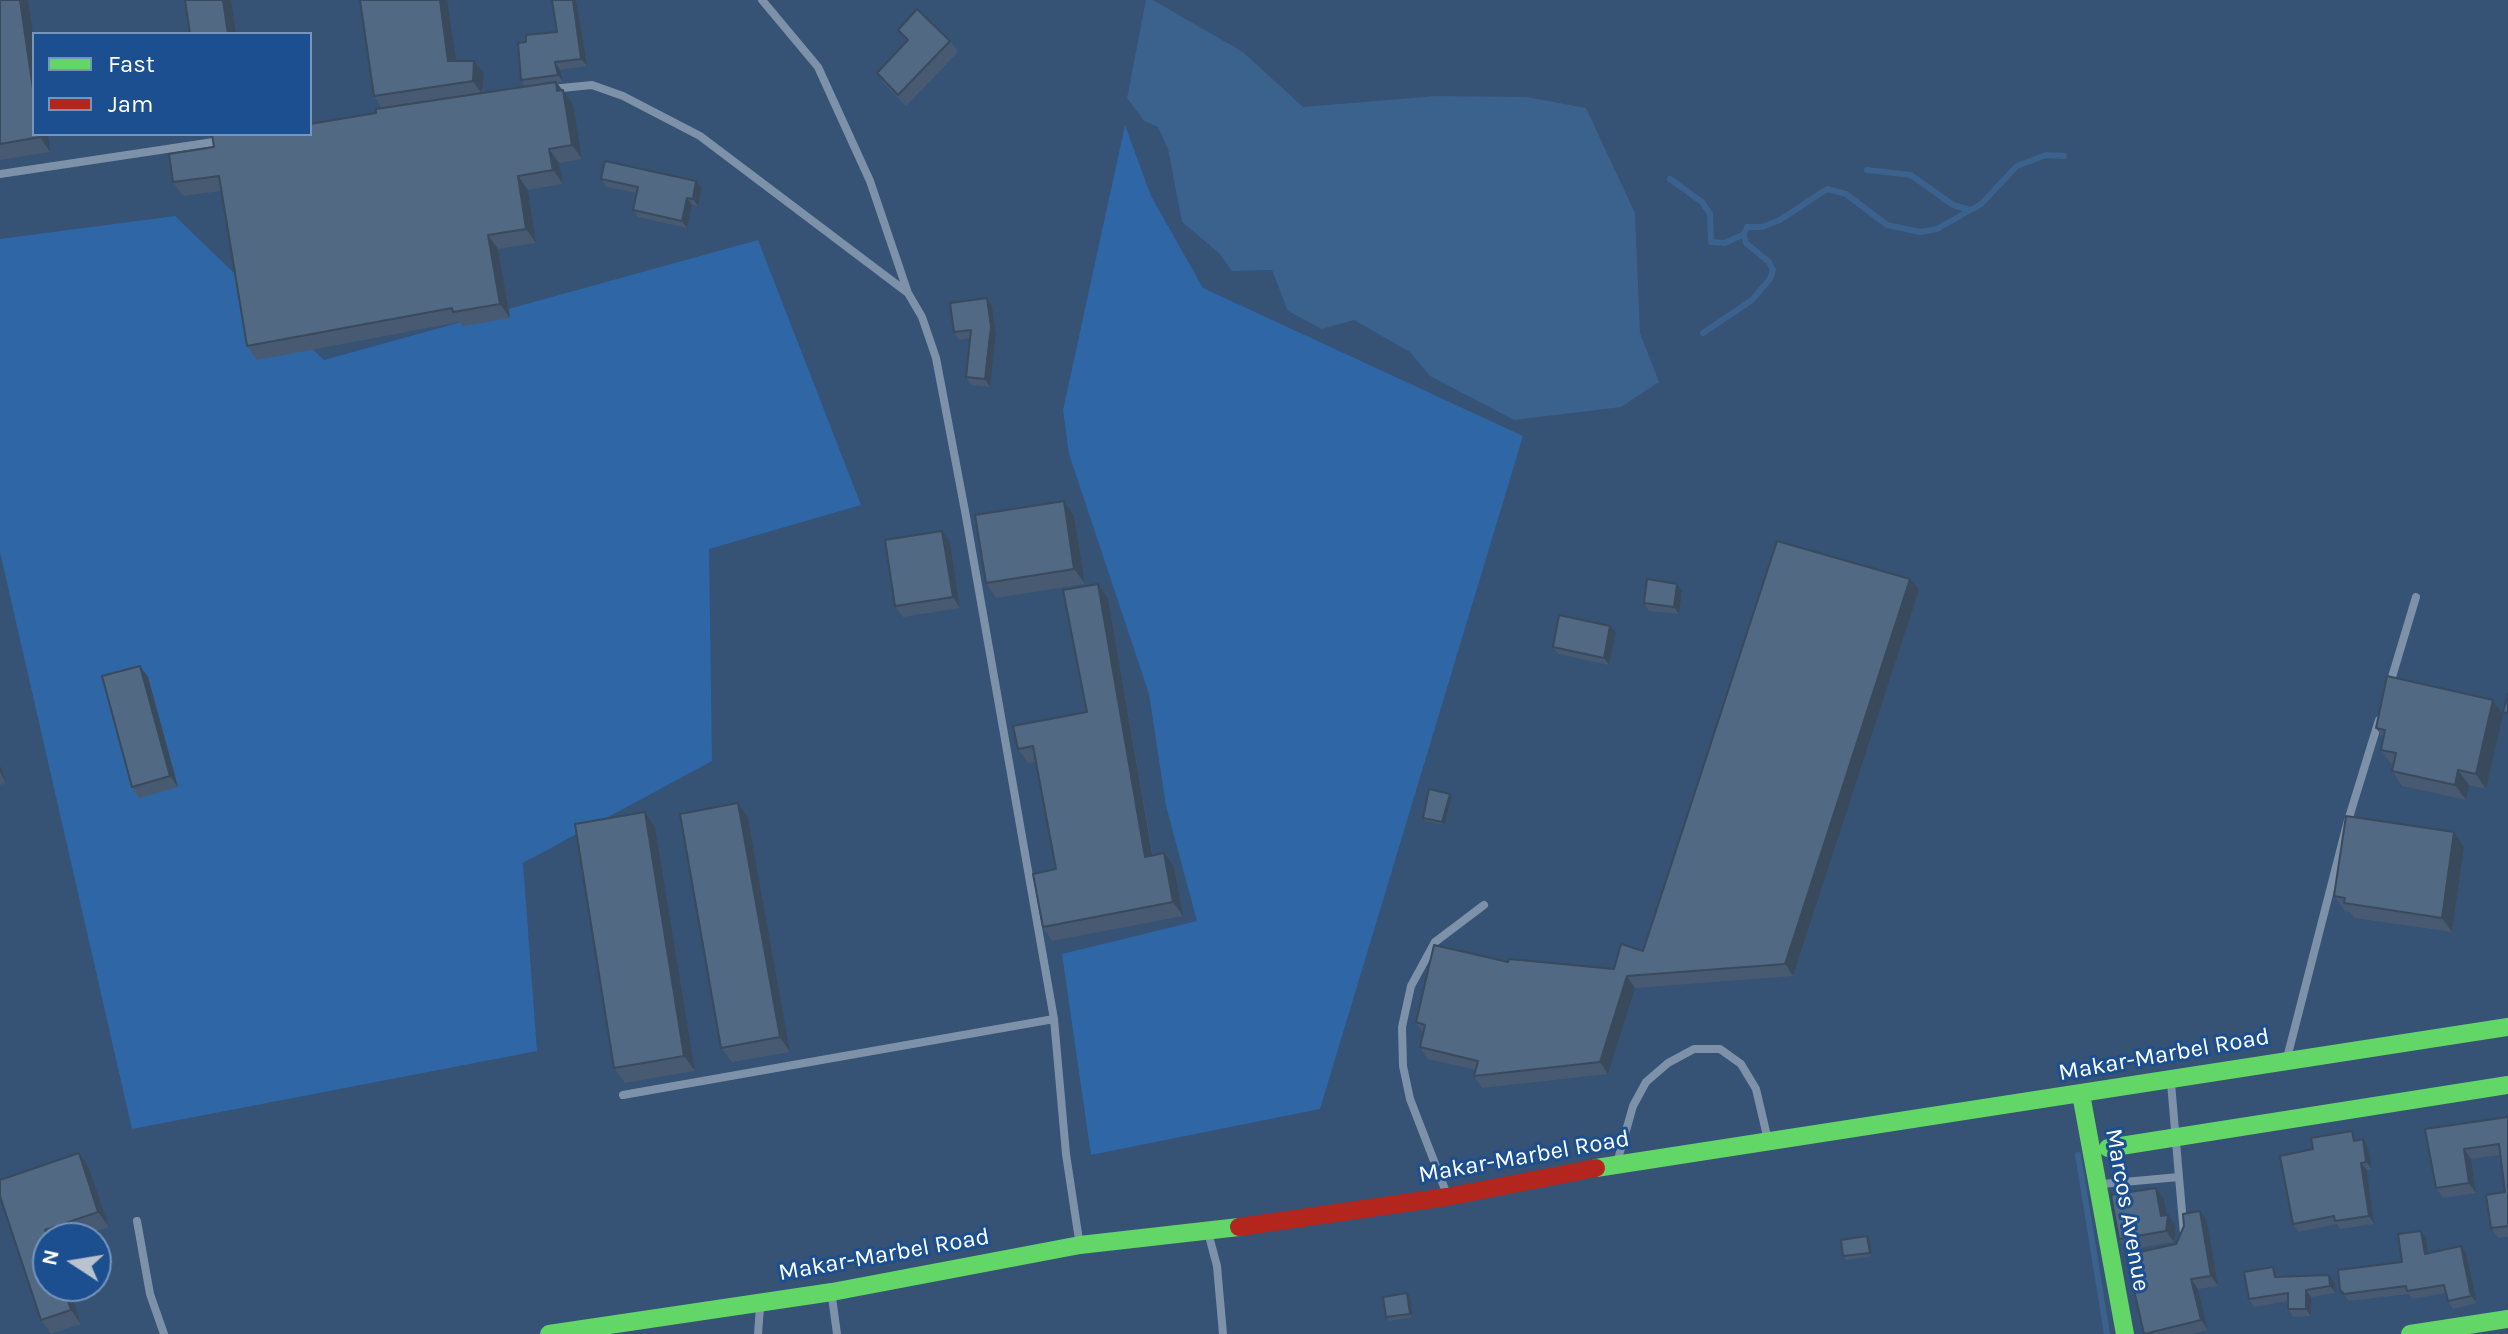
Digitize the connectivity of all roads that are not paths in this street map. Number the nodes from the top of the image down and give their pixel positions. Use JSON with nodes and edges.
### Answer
{"nodes":[{"id":1,"x":762,"y":0,"type":"edge"},
{"id":2,"x":537,"y":91,"type":"edge"},
{"id":3,"x":237,"y":138,"type":"edge"},
{"id":4,"x":0,"y":174,"type":"edge"},
{"id":5,"x":908,"y":293,"type":"junction"},
{"id":6,"x":2416,"y":597,"type":"dead end"},
{"id":7,"x":1484,"y":905,"type":"dead end"},
{"id":8,"x":1054,"y":1019,"type":"junction"},
{"id":9,"x":2508,"y":1027,"type":"edge"},
{"id":10,"x":2287,"y":1058,"type":"junction"},
{"id":11,"x":2170,"y":1079,"type":"junction"},
{"id":12,"x":2508,"y":1085,"type":"edge"},
{"id":13,"x":2081,"y":1094,"type":"junction"},
{"id":14,"x":623,"y":1095,"type":"dead end"},
{"id":15,"x":2176,"y":1137,"type":"junction"},
{"id":16,"x":1769,"y":1142,"type":"junction"},
{"id":17,"x":2108,"y":1148,"type":"dead end"},
{"id":18,"x":1617,"y":1164,"type":"junction"},
{"id":19,"x":2179,"y":1177,"type":"junction"},
{"id":20,"x":2098,"y":1184,"type":"junction"},
{"id":21,"x":1447,"y":1197,"type":"junction"},
{"id":22,"x":137,"y":1221,"type":"dead end"},
{"id":23,"x":1208,"y":1231,"type":"junction"},
{"id":24,"x":2183,"y":1242,"type":"edge"},
{"id":25,"x":1080,"y":1245,"type":"junction"},
{"id":26,"x":832,"y":1292,"type":"junction"},
{"id":27,"x":761,"y":1301,"type":"junction"},
{"id":28,"x":2508,"y":1319,"type":"edge"},
{"id":29,"x":164,"y":1334,"type":"edge"},
{"id":30,"x":549,"y":1334,"type":"edge"},
{"id":31,"x":758,"y":1334,"type":"edge"},
{"id":32,"x":837,"y":1334,"type":"edge"},
{"id":33,"x":1223,"y":1334,"type":"edge"},
{"id":34,"x":2125,"y":1334,"type":"edge"},
{"id":35,"x":2410,"y":1334,"type":"edge"}],
"edges":[{"from":1,"to":5,"type":"lane"},
{"from":2,"to":5,"type":"lane"},
{"from":3,"to":4,"type":"lane"},
{"from":5,"to":8,"type":"lane"},
{"from":6,"to":10,"type":"lane"},
{"from":7,"to":21,"type":"lane"},
{"from":8,"to":14,"type":"lane"},
{"from":8,"to":25,"type":"lane"},
{"from":9,"to":10,"type":"main road","name":"Makar-Marbel Road"},
{"from":10,"to":11,"type":"main road","name":"Makar-Marbel Road"},
{"from":11,"to":13,"type":"main road","name":"Makar-Marbel Road"},
{"from":11,"to":15,"type":"lane"},
{"from":12,"to":15,"type":"main road"},
{"from":13,"to":16,"type":"main road","name":"Makar-Marbel Road"},
{"from":13,"to":20,"type":"main road","name":"Marcos Avenue"},
{"from":15,"to":17,"type":"main road"},
{"from":15,"to":19,"type":"lane"},
{"from":16,"to":18,"type":"main road","name":"Makar-Marbel Road"},
{"from":16,"to":18,"type":"lane"},
{"from":18,"to":21,"type":"main road","name":"Makar-Marbel Road"},
{"from":19,"to":20,"type":"lane"},
{"from":19,"to":24,"type":"lane"},
{"from":20,"to":34,"type":"main road","name":"Marcos Avenue"},
{"from":21,"to":23,"type":"main road","name":"Makar-Marbel Road"},
{"from":22,"to":29,"type":"lane"},
{"from":23,"to":25,"type":"main road","name":"Makar-Marbel Road"},
{"from":23,"to":33,"type":"lane"},
{"from":25,"to":26,"type":"main road","name":"Makar-Marbel Road"},
{"from":26,"to":27,"type":"main road","name":"Makar-Marbel Road"},
{"from":26,"to":32,"type":"lane"},
{"from":27,"to":30,"type":"main road","name":"Makar-Marbel Road"},
{"from":27,"to":31,"type":"lane"},
{"from":28,"to":35,"type":"main road"}]}
